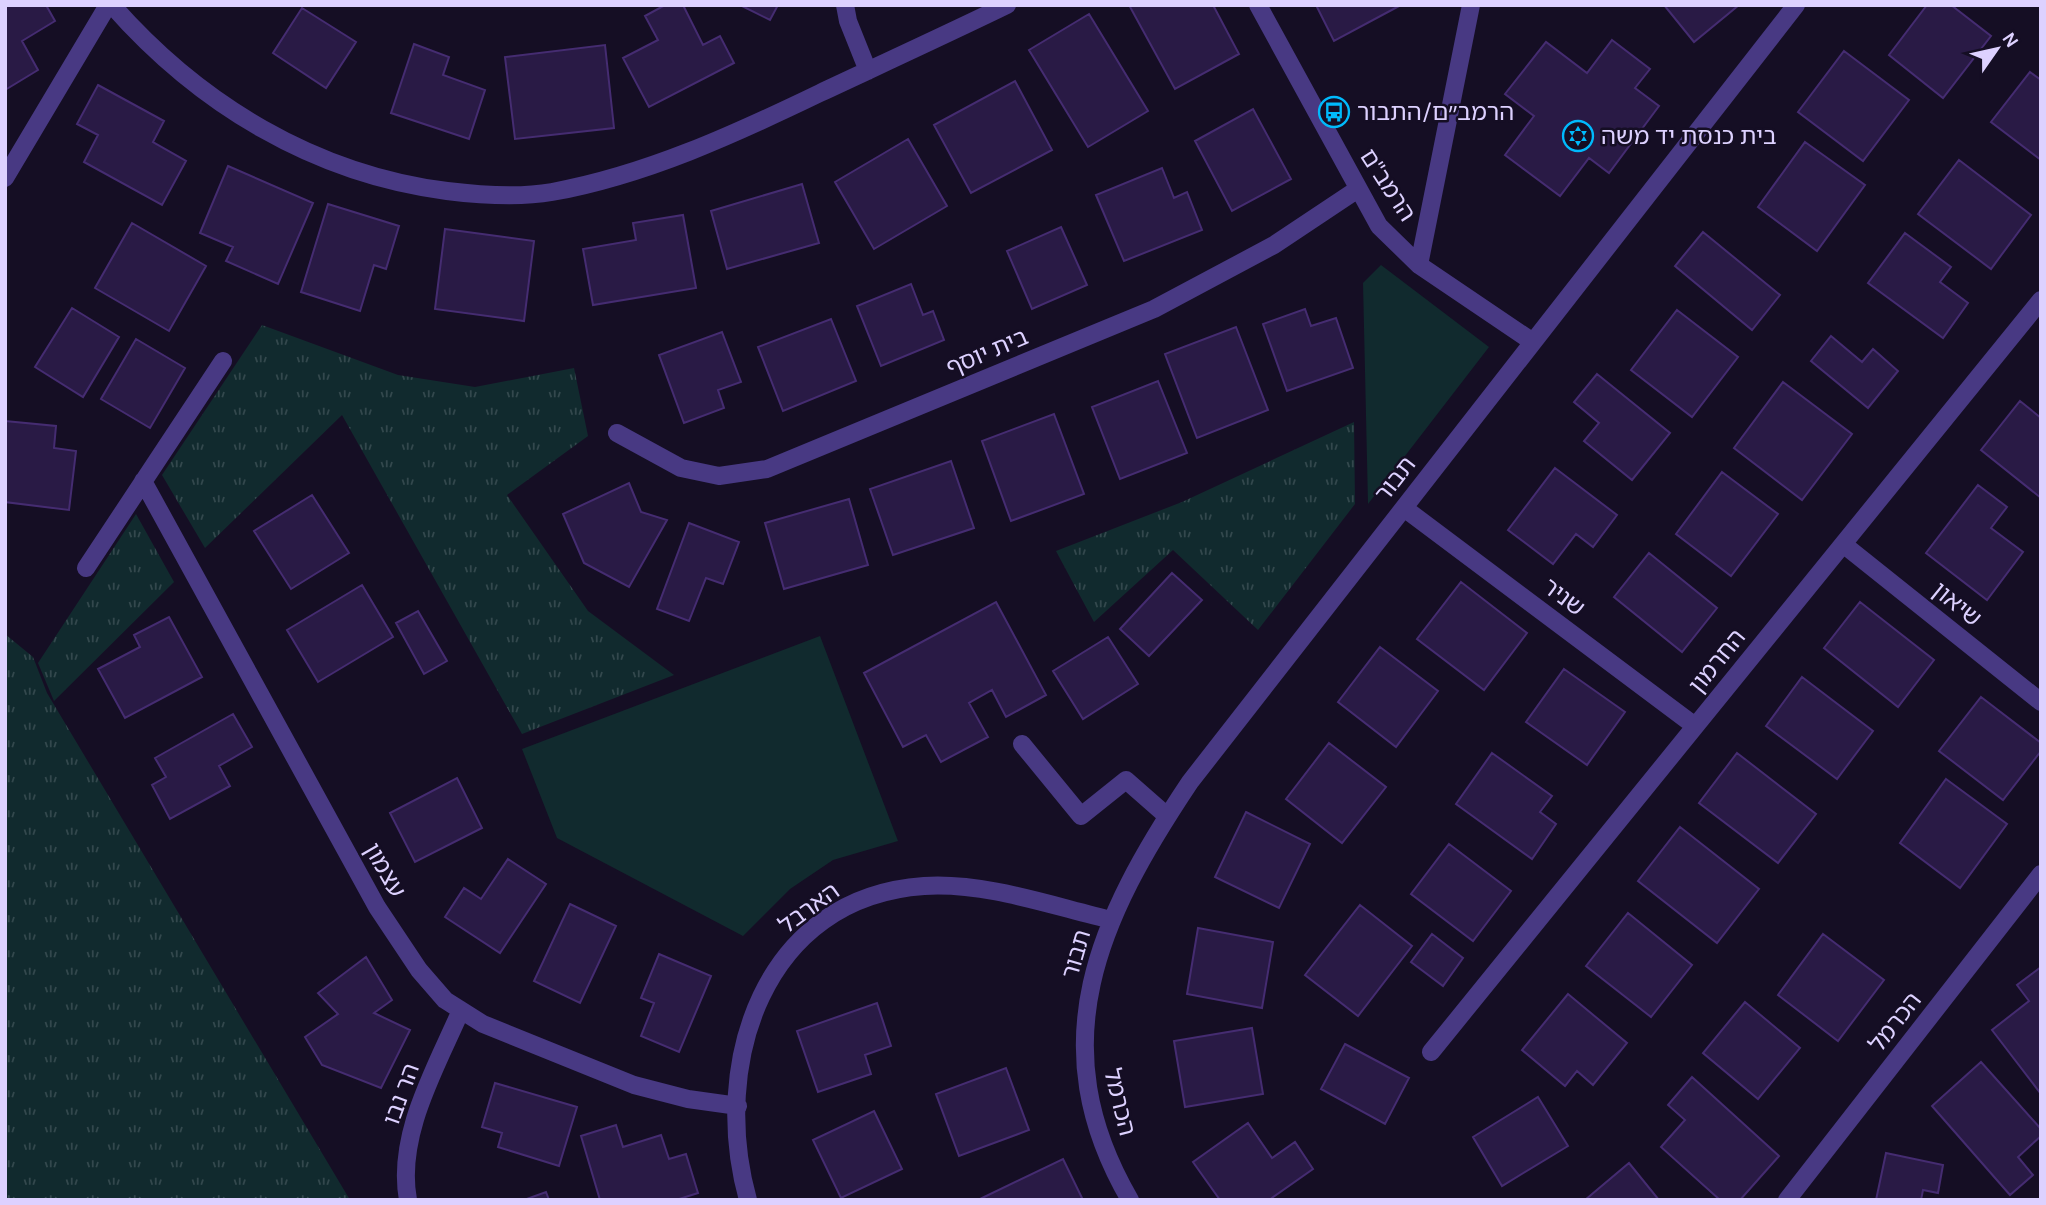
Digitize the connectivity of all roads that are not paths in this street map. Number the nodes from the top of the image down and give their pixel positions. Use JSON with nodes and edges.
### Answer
{"nodes":[{"id":1,"x":110,"y":5,"type":"edge"},
{"id":2,"x":845,"y":5,"type":"edge"},
{"id":3,"x":1007,"y":5,"type":"edge"},
{"id":4,"x":1258,"y":5,"type":"edge"},
{"id":5,"x":1471,"y":5,"type":"edge"},
{"id":6,"x":1796,"y":5,"type":"edge"},
{"id":7,"x":868,"y":71,"type":"junction"},
{"id":8,"x":5,"y":178,"type":"edge"},
{"id":9,"x":1358,"y":189,"type":"junction"},
{"id":10,"x":1419,"y":265,"type":"junction"},
{"id":11,"x":2041,"y":300,"type":"edge"},
{"id":12,"x":1533,"y":342,"type":"junction"},
{"id":13,"x":223,"y":360,"type":"dead end"},
{"id":14,"x":617,"y":433,"type":"dead end"},
{"id":15,"x":144,"y":481,"type":"junction"},
{"id":16,"x":1404,"y":508,"type":"junction"},
{"id":17,"x":1843,"y":544,"type":"junction"},
{"id":18,"x":86,"y":568,"type":"dead end"},
{"id":19,"x":2041,"y":702,"type":"edge"},
{"id":20,"x":1695,"y":726,"type":"junction"},
{"id":21,"x":1022,"y":744,"type":"dead end"},
{"id":22,"x":1167,"y":816,"type":"junction"},
{"id":23,"x":2041,"y":874,"type":"edge"},
{"id":24,"x":1112,"y":920,"type":"junction"},
{"id":25,"x":461,"y":1010,"type":"junction"},
{"id":26,"x":1087,"y":1012,"type":"joint"},
{"id":27,"x":1431,"y":1052,"type":"dead end"},
{"id":28,"x":738,"y":1106,"type":"junction"},
{"id":29,"x":408,"y":1200,"type":"edge"},
{"id":30,"x":748,"y":1200,"type":"edge"},
{"id":31,"x":1130,"y":1200,"type":"edge"},
{"id":32,"x":1787,"y":1200,"type":"edge"}],
"edges":[{"from":1,"to":7,"type":"street"},
{"from":1,"to":8,"type":"street"},
{"from":2,"to":7,"type":"street"},
{"from":3,"to":7,"type":"street"},
{"from":4,"to":9,"type":"street","name":"הרמב\"ם"},
{"from":5,"to":10,"type":"street"},
{"from":6,"to":12,"type":"street","name":"תבור"},
{"from":9,"to":10,"type":"street","name":"הרמב\"ם"},
{"from":9,"to":14,"type":"street","name":"בית יוסף"},
{"from":10,"to":12,"type":"street","name":"הרמב\"ם"},
{"from":11,"to":17,"type":"street","name":"החרמון"},
{"from":12,"to":16,"type":"street","name":"תבור"},
{"from":13,"to":15,"type":"street"},
{"from":15,"to":18,"type":"street"},
{"from":15,"to":25,"type":"street","name":"עצמון"},
{"from":16,"to":20,"type":"street","name":"שניר"},
{"from":16,"to":22,"type":"street","name":"תבור"},
{"from":17,"to":19,"type":"street","name":"שיאון"},
{"from":17,"to":20,"type":"street","name":"החרמון"},
{"from":20,"to":27,"type":"street","name":"החרמון"},
{"from":21,"to":22,"type":"street"},
{"from":22,"to":24,"type":"street","name":"תבור"},
{"from":23,"to":32,"type":"street","name":"הכרמל"},
{"from":24,"to":26,"type":"street","name":"תבור"},
{"from":24,"to":28,"type":"street","name":"הארבל"},
{"from":25,"to":28,"type":"street","name":"עצמון"},
{"from":25,"to":29,"type":"street","name":"הר נבו"},
{"from":26,"to":31,"type":"street","name":"הכרמל"},
{"from":28,"to":30,"type":"street","name":"הארבל"}]}
